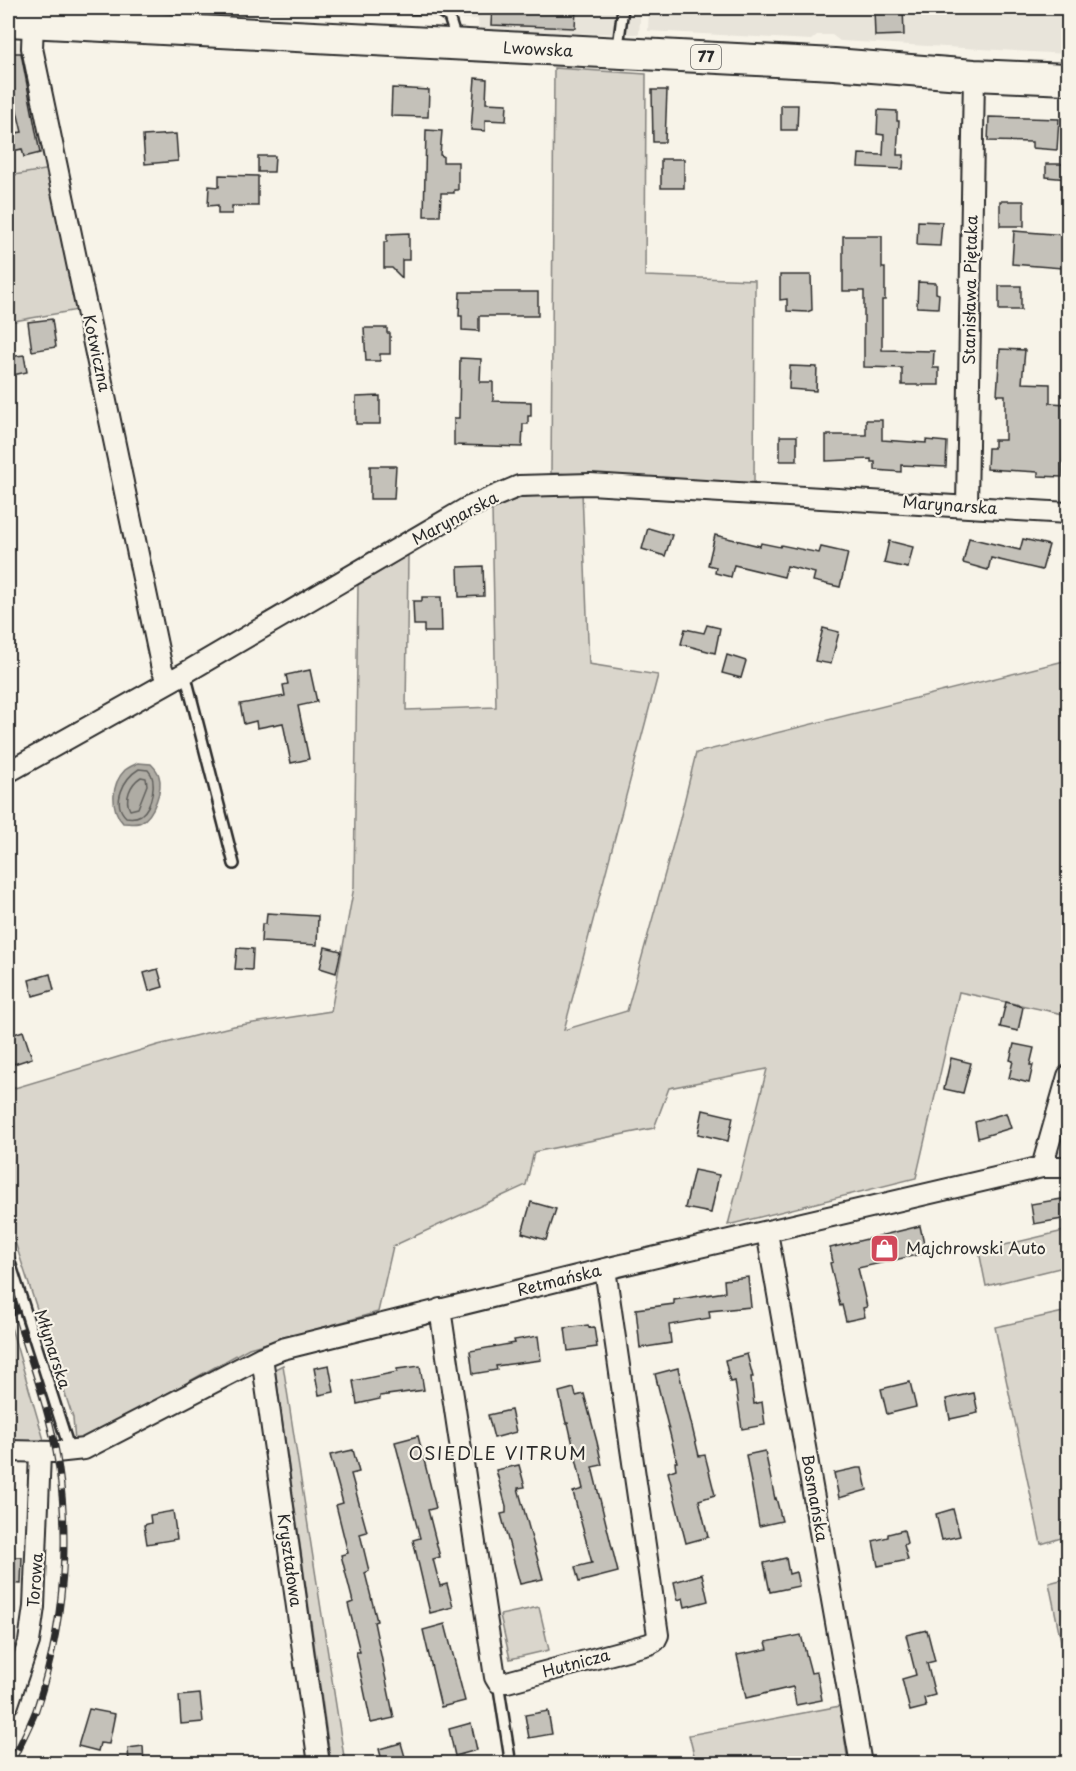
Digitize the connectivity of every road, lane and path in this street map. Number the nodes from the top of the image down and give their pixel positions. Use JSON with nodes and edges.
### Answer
{"nodes":[{"id":1,"x":412,"y":8,"type":"edge"},
{"id":2,"x":623,"y":8,"type":"edge"},
{"id":3,"x":20,"y":22,"type":"edge"},
{"id":4,"x":457,"y":44,"type":"junction"},
{"id":5,"x":618,"y":53,"type":"junction"},
{"id":6,"x":974,"y":75,"type":"junction"},
{"id":7,"x":1068,"y":79,"type":"edge"},
{"id":8,"x":967,"y":506,"type":"junction"},
{"id":9,"x":1068,"y":513,"type":"edge"},
{"id":10,"x":176,"y":677,"type":"junction"},
{"id":11,"x":8,"y":772,"type":"edge"},
{"id":12,"x":234,"y":864,"type":"dead end"},
{"id":13,"x":1068,"y":1076,"type":"edge"},
{"id":14,"x":1042,"y":1167,"type":"junction"},
{"id":15,"x":1068,"y":1167,"type":"edge"},
{"id":16,"x":767,"y":1232,"type":"junction"},
{"id":17,"x":8,"y":1256,"type":"edge"},
{"id":18,"x":605,"y":1269,"type":"junction"},
{"id":19,"x":440,"y":1310,"type":"junction"},
{"id":20,"x":262,"y":1357,"type":"junction"},
{"id":21,"x":8,"y":1451,"type":"edge"},
{"id":22,"x":70,"y":1451,"type":"junction"},
{"id":23,"x":40,"y":1453,"type":"junction"},
{"id":24,"x":498,"y":1682,"type":"junction"},
{"id":25,"x":8,"y":1704,"type":"edge"},
{"id":26,"x":510,"y":1759,"type":"dead end"},
{"id":27,"x":319,"y":1764,"type":"edge"},
{"id":28,"x":861,"y":1764,"type":"edge"}],
"edges":[{"from":1,"to":4,"type":"lane"},
{"from":2,"to":5,"type":"lane"},
{"from":3,"to":4,"type":"main road","name":"Lwowska","number":"77"},
{"from":3,"to":10,"type":"street","name":"Kotwiczna"},
{"from":4,"to":5,"type":"main road","name":"Lwowska","number":"77"},
{"from":5,"to":6,"type":"main road","name":"Lwowska","number":"77"},
{"from":6,"to":7,"type":"main road","name":"Lwowska","number":"77"},
{"from":6,"to":8,"type":"street","name":"Stanisława Piętaka"},
{"from":8,"to":9,"type":"street","name":"Marynarska"},
{"from":8,"to":10,"type":"street","name":"Marynarska"},
{"from":10,"to":11,"type":"street","name":"Marynarska"},
{"from":10,"to":12,"type":"lane"},
{"from":13,"to":14,"type":"street"},
{"from":14,"to":15,"type":"street","name":"Retmańska"},
{"from":14,"to":16,"type":"street","name":"Retmańska"},
{"from":16,"to":18,"type":"street","name":"Retmańska"},
{"from":16,"to":28,"type":"street","name":"Bosmańska"},
{"from":17,"to":22,"type":"lane","name":"Młynarska"},
{"from":18,"to":19,"type":"street","name":"Retmańska"},
{"from":18,"to":24,"type":"street","name":"Hutnicza"},
{"from":19,"to":20,"type":"street","name":"Retmańska"},
{"from":19,"to":24,"type":"street"},
{"from":20,"to":22,"type":"street","name":"Retmańska"},
{"from":20,"to":27,"type":"street","name":"Kryształowa"},
{"from":21,"to":23,"type":"street","name":"Retmańska"},
{"from":22,"to":23,"type":"street","name":"Retmańska"},
{"from":23,"to":25,"type":"street","name":"Torowa"},
{"from":24,"to":26,"type":"lane"}]}
